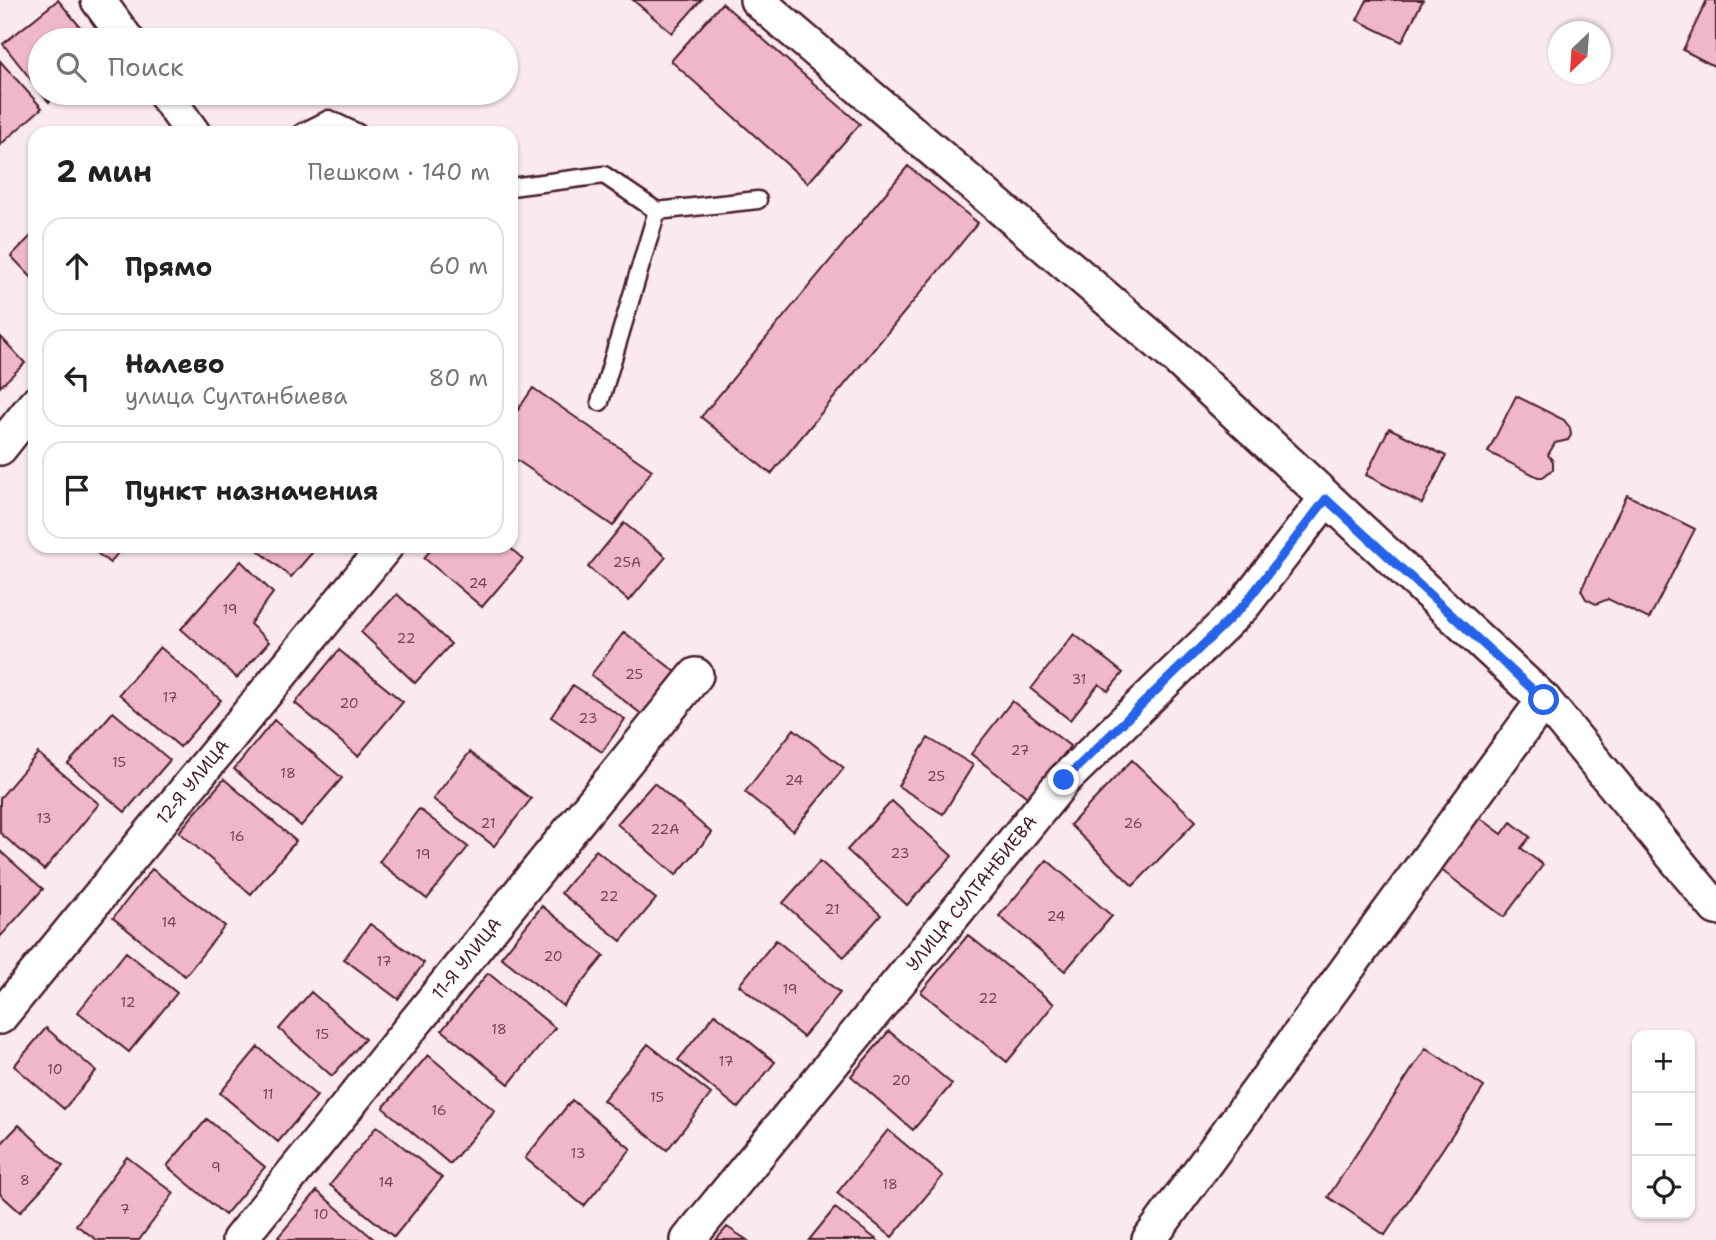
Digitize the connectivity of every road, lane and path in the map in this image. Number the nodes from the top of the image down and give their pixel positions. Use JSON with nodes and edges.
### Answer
{"nodes":[{"id":1,"x":98,"y":0,"type":"edge"},
{"id":2,"x":757,"y":0,"type":"edge"},
{"id":3,"x":118,"y":28,"type":"edge"},
{"id":4,"x":173,"y":105,"type":"edge"},
{"id":5,"x":188,"y":126,"type":"edge"},
{"id":6,"x":315,"y":126,"type":"edge"},
{"id":7,"x":344,"y":126,"type":"edge"},
{"id":8,"x":518,"y":186,"type":"edge"},
{"id":9,"x":758,"y":200,"type":"dead end"},
{"id":10,"x":657,"y":211,"type":"junction"},
{"id":11,"x":600,"y":402,"type":"dead end"},
{"id":12,"x":28,"y":413,"type":"edge"},
{"id":13,"x":0,"y":448,"type":"edge"},
{"id":14,"x":1326,"y":499,"type":"junction"},
{"id":15,"x":380,"y":553,"type":"edge"},
{"id":16,"x":696,"y":675,"type":"dead end"},
{"id":17,"x":1544,"y":700,"type":"junction"},
{"id":18,"x":1716,"y":908,"type":"edge"},
{"id":19,"x":0,"y":1017,"type":"edge"},
{"id":20,"x":239,"y":1240,"type":"edge"},
{"id":21,"x":688,"y":1240,"type":"edge"},
{"id":22,"x":1149,"y":1240,"type":"edge"}],
"edges":[{"from":1,"to":3,"type":"street"},
{"from":2,"to":14,"type":"street"},
{"from":4,"to":5,"type":"street"},
{"from":6,"to":7,"type":"lane"},
{"from":8,"to":10,"type":"lane"},
{"from":9,"to":10,"type":"lane"},
{"from":10,"to":11,"type":"lane"},
{"from":12,"to":13,"type":"street"},
{"from":14,"to":17,"type":"street"},
{"from":14,"to":21,"type":"street","name":"УЛИЦА СУЛТАНБИЕВА"},
{"from":15,"to":19,"type":"street","name":"12-Я УЛИЦА"},
{"from":16,"to":20,"type":"street","name":"11-Я УЛИЦА"},
{"from":17,"to":18,"type":"street"},
{"from":17,"to":22,"type":"street"}]}
